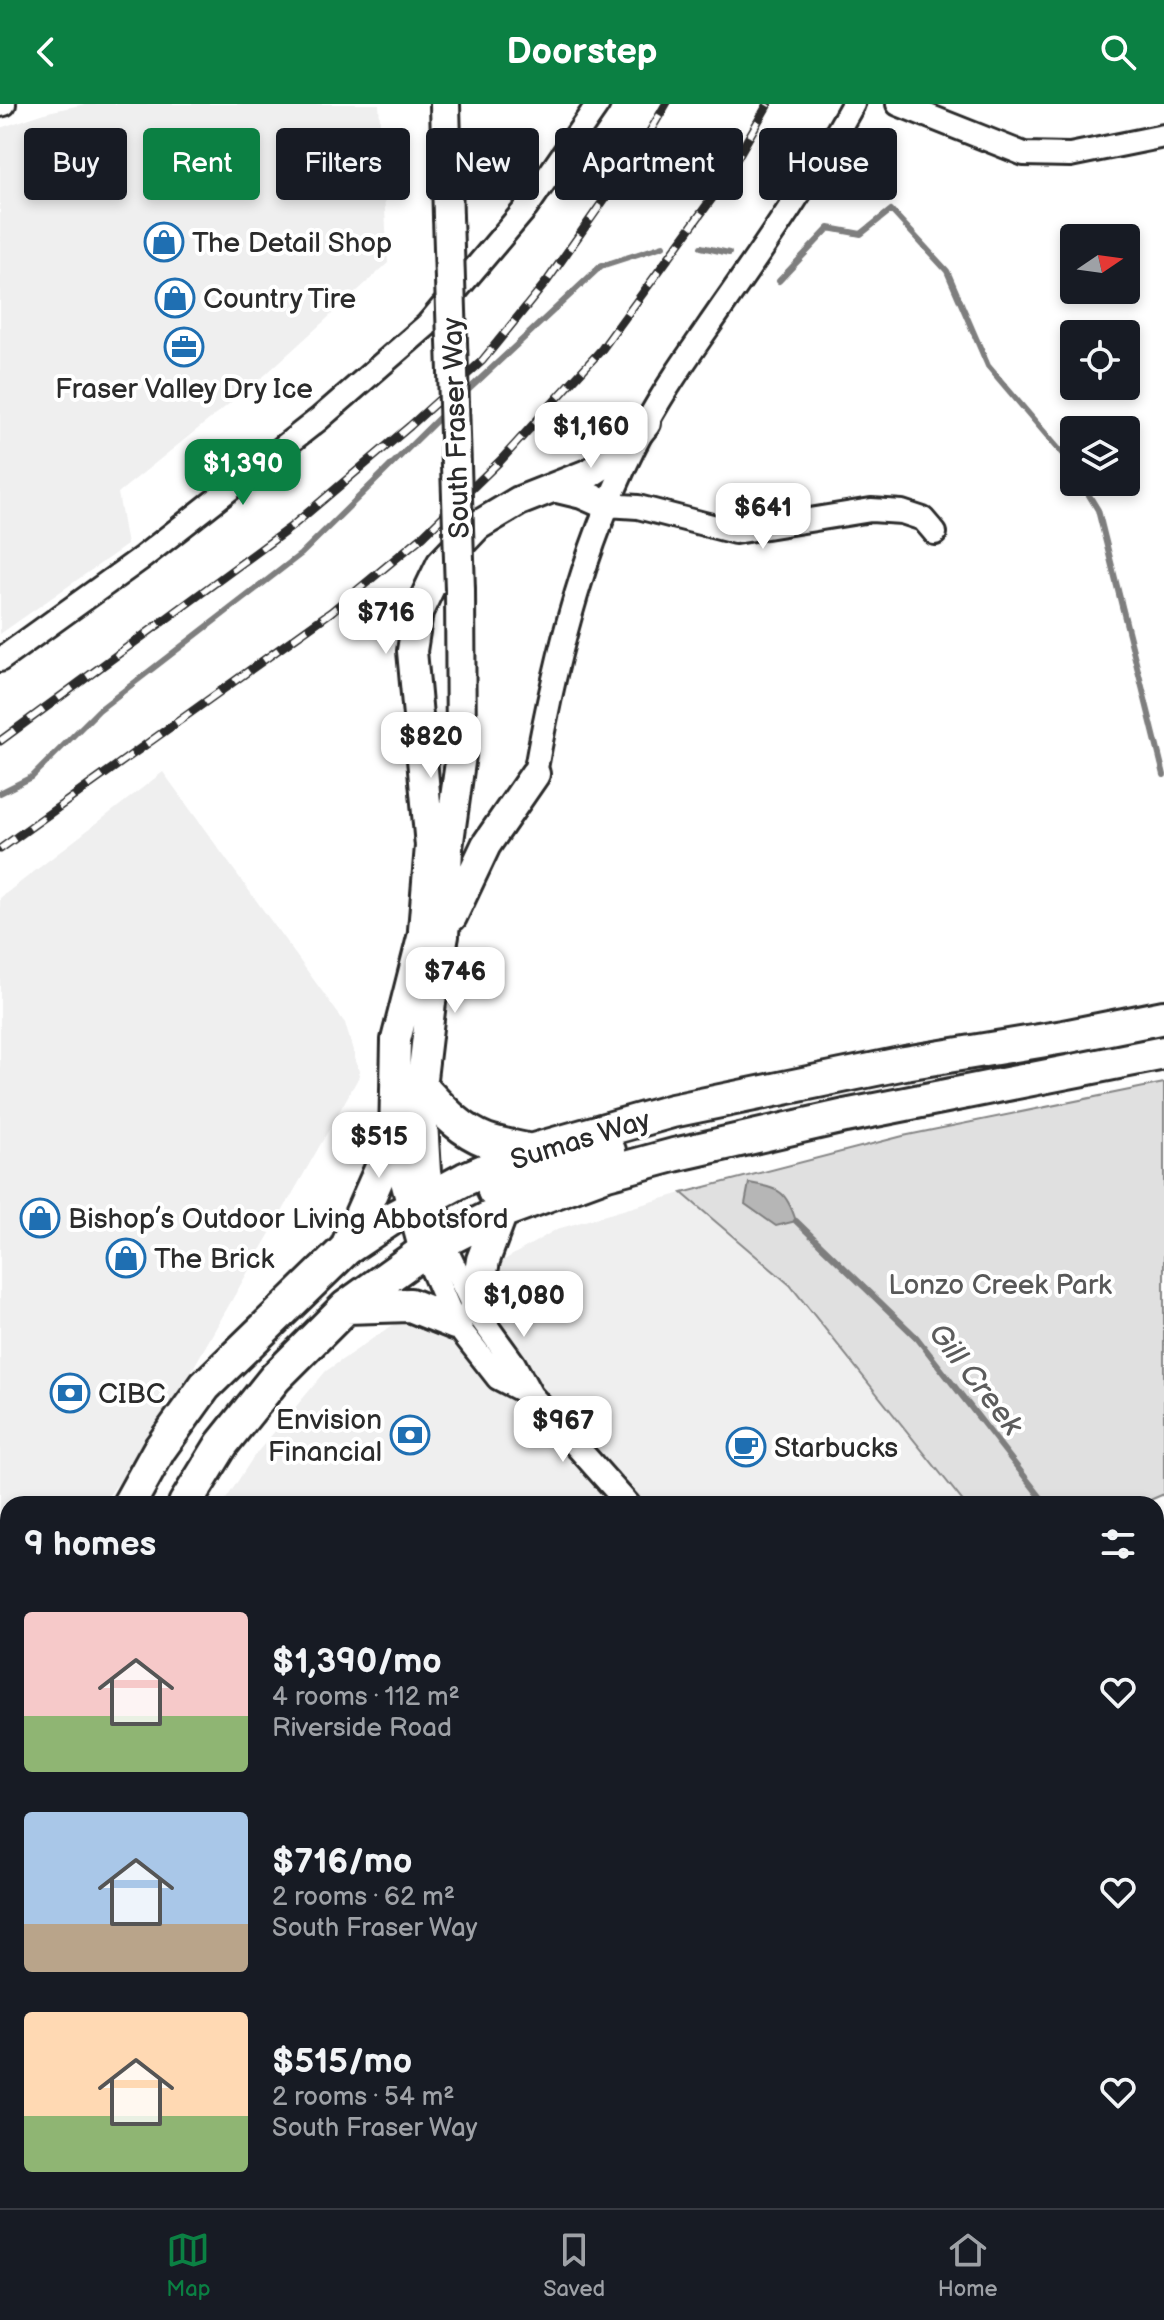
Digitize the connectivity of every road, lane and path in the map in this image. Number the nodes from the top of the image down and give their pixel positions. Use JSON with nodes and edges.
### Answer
{"nodes":[{"id":1,"x":445,"y":104,"type":"edge"},
{"id":2,"x":598,"y":104,"type":"edge"},
{"id":3,"x":853,"y":104,"type":"edge"},
{"id":4,"x":898,"y":104,"type":"edge"},
{"id":5,"x":1164,"y":136,"type":"edge"},
{"id":6,"x":646,"y":423,"type":"junction"},
{"id":7,"x":557,"y":488,"type":"junction"},
{"id":8,"x":607,"y":505,"type":"junction"},
{"id":9,"x":935,"y":533,"type":"dead end"},
{"id":10,"x":0,"y":660,"type":"edge"},
{"id":11,"x":535,"y":774,"type":"joint"},
{"id":12,"x":433,"y":933,"type":"junction"},
{"id":13,"x":1164,"y":1015,"type":"edge"},
{"id":14,"x":1164,"y":1053,"type":"edge"},
{"id":15,"x":905,"y":1063,"type":"junction"},
{"id":16,"x":421,"y":1087,"type":"junction"},
{"id":17,"x":394,"y":1140,"type":"junction"},
{"id":18,"x":530,"y":1151,"type":"junction"},
{"id":19,"x":501,"y":1212,"type":"junction"},
{"id":20,"x":429,"y":1224,"type":"junction"},
{"id":21,"x":346,"y":1249,"type":"junction"},
{"id":22,"x":346,"y":1307,"type":"junction"},
{"id":23,"x":465,"y":1317,"type":"junction"},
{"id":24,"x":133,"y":1496,"type":"edge"},
{"id":25,"x":190,"y":1496,"type":"edge"},
{"id":26,"x":621,"y":1496,"type":"edge"}],
"edges":[{"from":1,"to":12,"type":"main road","name":"South Fraser Way","bridge":true},
{"from":2,"to":10,"type":"street"},
{"from":3,"to":6,"type":"street"},
{"from":4,"to":5,"type":"street"},
{"from":6,"to":7,"type":"main road"},
{"from":6,"to":8,"type":"street"},
{"from":7,"to":8,"type":"main road"},
{"from":7,"to":12,"type":"main road"},
{"from":8,"to":9,"type":"street"},
{"from":8,"to":11,"type":"street"},
{"from":11,"to":12,"type":"main road"},
{"from":12,"to":16,"type":"main road","name":"South Fraser Way"},
{"from":12,"to":17,"type":"main road","name":"South Fraser Way"},
{"from":13,"to":15,"type":"highway","name":"Sumas Way"},
{"from":14,"to":19,"type":"highway","name":"Sumas Way"},
{"from":15,"to":18,"type":"highway","name":"Sumas Way"},
{"from":15,"to":20,"type":"highway"},
{"from":16,"to":18,"type":"highway"},
{"from":16,"to":20,"type":"main road","name":"South Fraser Way"},
{"from":17,"to":20,"type":"main road","name":"South Fraser Way"},
{"from":17,"to":21,"type":"highway"},
{"from":18,"to":20,"type":"highway","name":"Sumas Way"},
{"from":19,"to":20,"type":"highway","name":"Sumas Way"},
{"from":19,"to":23,"type":"highway"},
{"from":20,"to":21,"type":"highway","name":"Sumas Way"},
{"from":20,"to":22,"type":"highway","name":"Sumas Way"},
{"from":20,"to":23,"type":"street","name":"South Fraser Way"},
{"from":21,"to":24,"type":"highway","name":"Sumas Way"},
{"from":22,"to":23,"type":"highway"},
{"from":22,"to":25,"type":"highway","name":"Sumas Way"},
{"from":23,"to":26,"type":"street","name":"South Fraser Way"}]}
